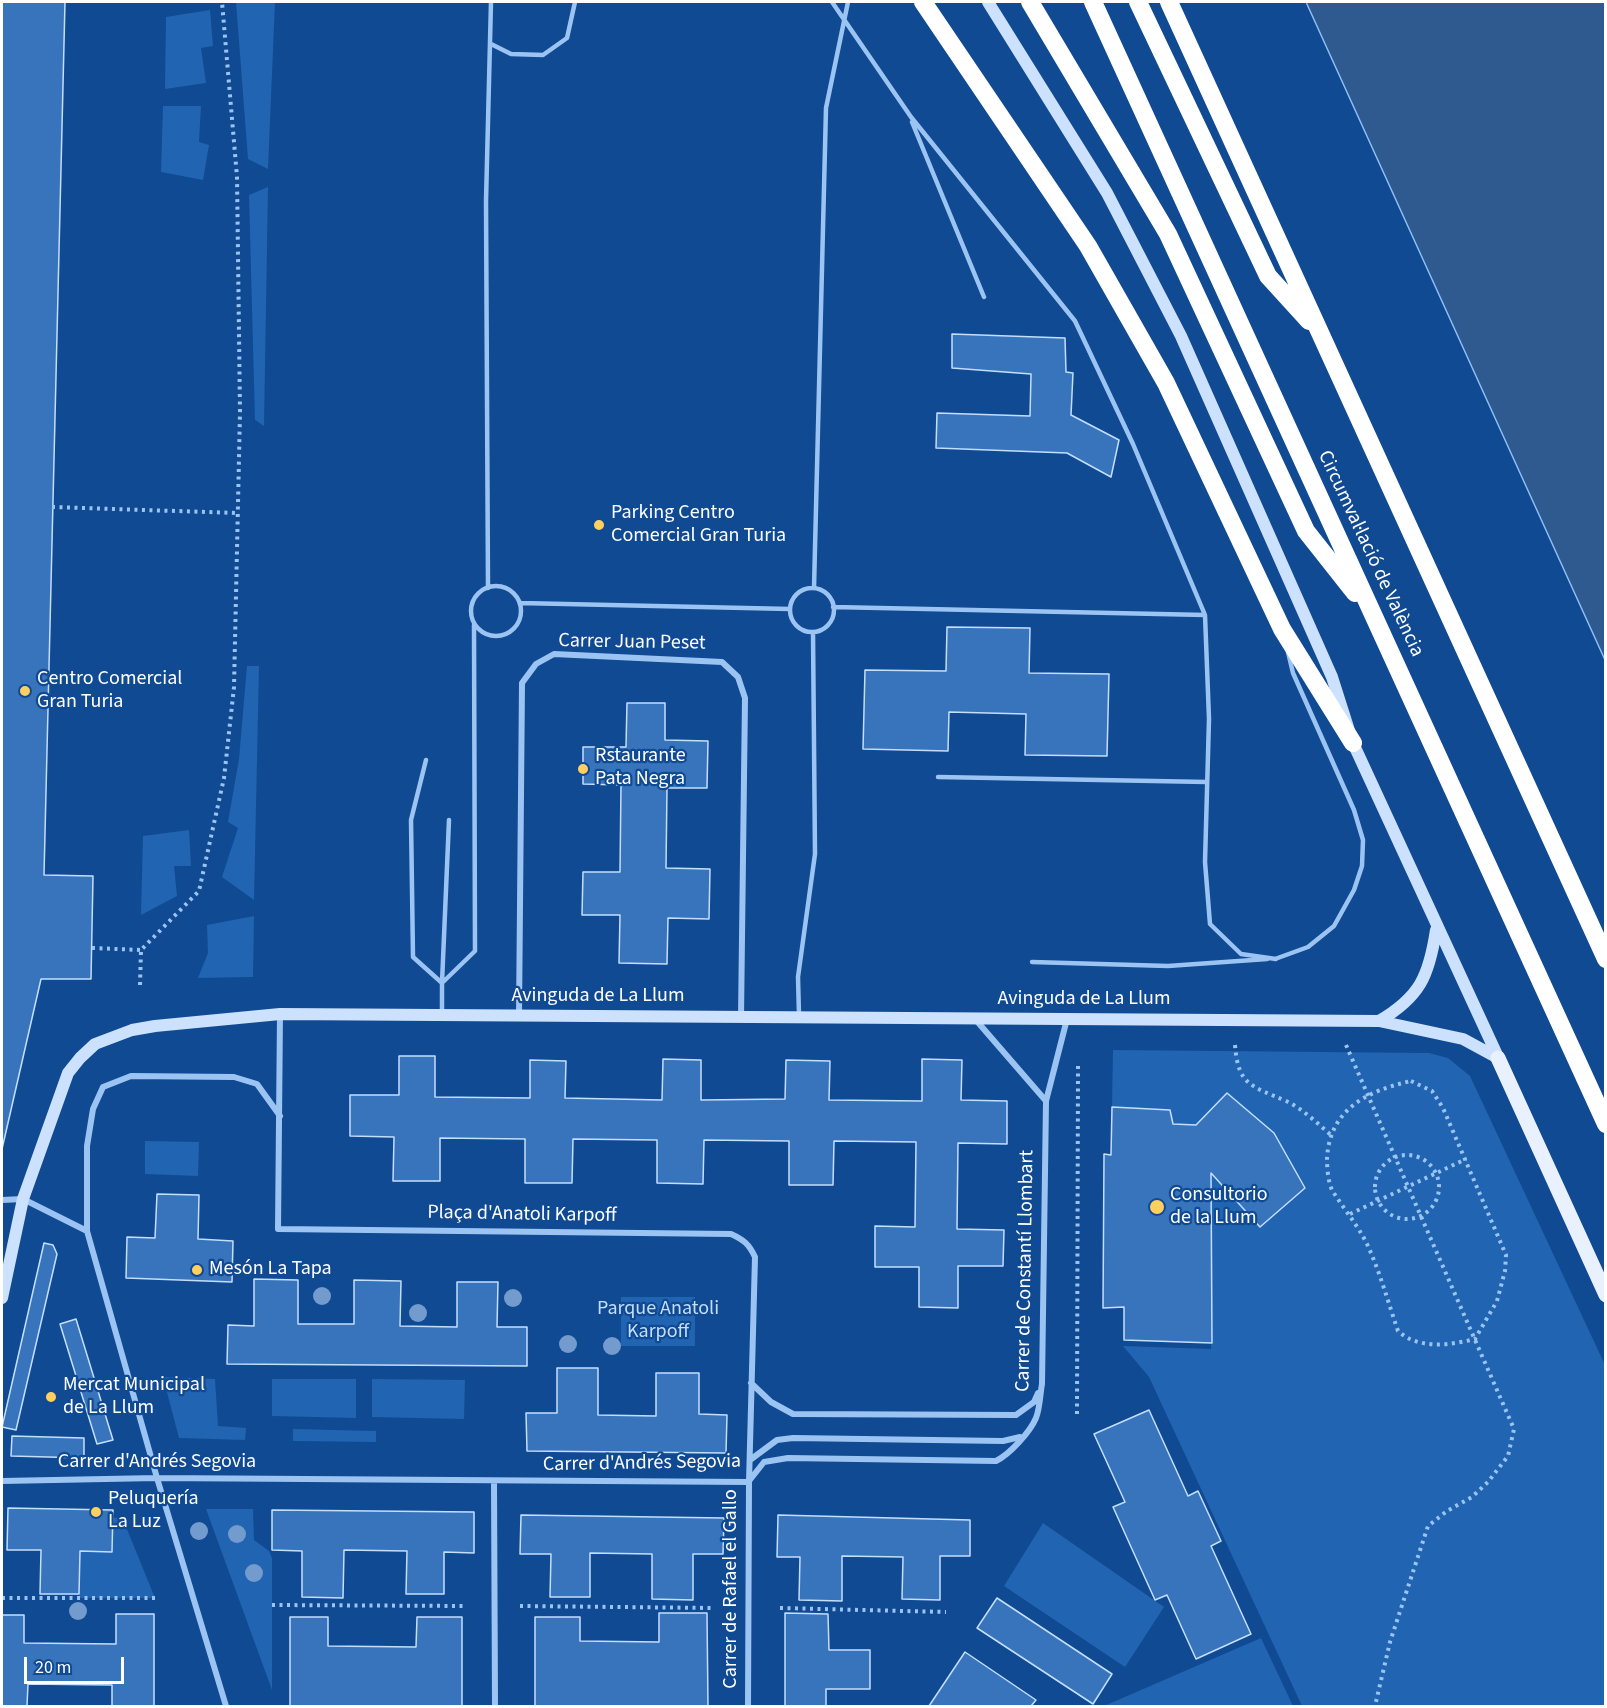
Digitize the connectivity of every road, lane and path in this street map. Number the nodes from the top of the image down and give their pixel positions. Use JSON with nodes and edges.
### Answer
{"nodes":[{"id":1,"x":222,"y":2,"type":"edge"},
{"id":2,"x":491,"y":2,"type":"edge"},
{"id":3,"x":575,"y":2,"type":"edge"},
{"id":4,"x":832,"y":2,"type":"edge"},
{"id":5,"x":848,"y":2,"type":"edge"},
{"id":6,"x":923,"y":2,"type":"edge"},
{"id":7,"x":988,"y":2,"type":"edge"},
{"id":8,"x":1030,"y":2,"type":"edge"},
{"id":9,"x":1093,"y":2,"type":"edge"},
{"id":10,"x":1138,"y":2,"type":"edge"},
{"id":11,"x":1169,"y":2,"type":"edge"},
{"id":12,"x":845,"y":20,"type":"junction"},
{"id":13,"x":491,"y":44,"type":"junction"},
{"id":14,"x":910,"y":117,"type":"junction"},
{"id":15,"x":984,"y":297,"type":"dead end"},
{"id":16,"x":1322,"y":336,"type":"junction"},
{"id":17,"x":52,"y":507,"type":"dead end"},
{"id":18,"x":238,"y":513,"type":"junction"},
{"id":19,"x":488,"y":588,"type":"junction"},
{"id":20,"x":814,"y":588,"type":"junction"},
{"id":21,"x":520,"y":603,"type":"junction"},
{"id":22,"x":833,"y":607,"type":"junction"},
{"id":23,"x":790,"y":609,"type":"junction"},
{"id":24,"x":1205,"y":615,"type":"junction"},
{"id":25,"x":1374,"y":617,"type":"junction"},
{"id":26,"x":474,"y":625,"type":"junction"},
{"id":27,"x":1282,"y":629,"type":"junction"},
{"id":28,"x":813,"y":632,"type":"junction"},
{"id":29,"x":1353,"y":743,"type":"junction"},
{"id":30,"x":426,"y":760,"type":"dead end"},
{"id":31,"x":938,"y":777,"type":"dead end"},
{"id":32,"x":1207,"y":782,"type":"junction"},
{"id":33,"x":449,"y":820,"type":"dead end"},
{"id":34,"x":1436,"y":929,"type":"junction"},
{"id":35,"x":92,"y":948,"type":"dead end"},
{"id":36,"x":141,"y":950,"type":"junction"},
{"id":37,"x":1605,"y":958,"type":"edge"},
{"id":38,"x":1276,"y":959,"type":"junction"},
{"id":39,"x":1032,"y":962,"type":"dead end"},
{"id":40,"x":442,"y":983,"type":"junction"},
{"id":41,"x":140,"y":986,"type":"dead end"},
{"id":42,"x":280,"y":1014,"type":"junction"},
{"id":43,"x":442,"y":1015,"type":"junction"},
{"id":44,"x":519,"y":1016,"type":"junction"},
{"id":45,"x":741,"y":1017,"type":"junction"},
{"id":46,"x":799,"y":1018,"type":"junction"},
{"id":47,"x":975,"y":1018,"type":"junction"},
{"id":48,"x":1068,"y":1019,"type":"junction"},
{"id":49,"x":1379,"y":1021,"type":"junction"},
{"id":50,"x":1235,"y":1045,"type":"dead end"},
{"id":51,"x":1346,"y":1045,"type":"dead end"},
{"id":52,"x":1498,"y":1058,"type":"junction"},
{"id":53,"x":1078,"y":1064,"type":"dead end"},
{"id":54,"x":1367,"y":1096,"type":"junction"},
{"id":55,"x":1046,"y":1101,"type":"junction"},
{"id":56,"x":281,"y":1117,"type":"junction"},
{"id":57,"x":1605,"y":1124,"type":"edge"},
{"id":58,"x":1331,"y":1135,"type":"junction"},
{"id":59,"x":1395,"y":1158,"type":"junction"},
{"id":60,"x":1466,"y":1159,"type":"junction"},
{"id":61,"x":1436,"y":1173,"type":"junction"},
{"id":62,"x":1407,"y":1187,"type":"junction"},
{"id":63,"x":23,"y":1199,"type":"junction"},
{"id":64,"x":2,"y":1200,"type":"edge"},
{"id":65,"x":1378,"y":1201,"type":"junction"},
{"id":66,"x":1350,"y":1214,"type":"junction"},
{"id":67,"x":1420,"y":1215,"type":"junction"},
{"id":68,"x":87,"y":1231,"type":"junction"},
{"id":69,"x":755,"y":1257,"type":"joint"},
{"id":70,"x":1605,"y":1294,"type":"edge"},
{"id":71,"x":2,"y":1298,"type":"edge"},
{"id":72,"x":1475,"y":1339,"type":"junction"},
{"id":73,"x":751,"y":1383,"type":"junction"},
{"id":74,"x":1042,"y":1384,"type":"junction"},
{"id":75,"x":1077,"y":1414,"type":"dead end"},
{"id":76,"x":1021,"y":1437,"type":"junction"},
{"id":77,"x":750,"y":1460,"type":"junction"},
{"id":78,"x":157,"y":1478,"type":"junction"},
{"id":79,"x":2,"y":1481,"type":"edge"},
{"id":80,"x":494,"y":1481,"type":"junction"},
{"id":81,"x":749,"y":1482,"type":"junction"},
{"id":82,"x":2,"y":1598,"type":"edge"},
{"id":83,"x":155,"y":1598,"type":"dead end"},
{"id":84,"x":272,"y":1605,"type":"dead end"},
{"id":85,"x":467,"y":1606,"type":"dead end"},
{"id":86,"x":520,"y":1606,"type":"dead end"},
{"id":87,"x":714,"y":1608,"type":"dead end"},
{"id":88,"x":780,"y":1608,"type":"dead end"},
{"id":89,"x":946,"y":1612,"type":"dead end"},
{"id":90,"x":226,"y":1707,"type":"edge"},
{"id":91,"x":495,"y":1707,"type":"edge"},
{"id":92,"x":748,"y":1707,"type":"edge"},
{"id":93,"x":1375,"y":1707,"type":"edge"}],
"edges":[{"from":1,"to":18,"type":"path"},
{"from":2,"to":13,"type":"lane"},
{"from":3,"to":13,"type":"lane"},
{"from":4,"to":12,"type":"lane"},
{"from":5,"to":12,"type":"lane"},
{"from":6,"to":27,"type":"highway"},
{"from":7,"to":29,"type":"street"},
{"from":8,"to":25,"type":"highway"},
{"from":9,"to":25,"type":"highway","name":"Circumval·lació de València"},
{"from":10,"to":16,"type":"highway"},
{"from":11,"to":16,"type":"highway"},
{"from":12,"to":14,"type":"lane"},
{"from":12,"to":20,"type":"lane"},
{"from":13,"to":19,"type":"lane"},
{"from":14,"to":15,"type":"lane"},
{"from":14,"to":24,"type":"lane"},
{"from":16,"to":37,"type":"highway"},
{"from":17,"to":18,"type":"path"},
{"from":18,"to":36,"type":"path"},
{"from":19,"to":21,"type":"lane"},
{"from":19,"to":26,"type":"lane"},
{"from":20,"to":22,"type":"lane"},
{"from":20,"to":23,"type":"lane"},
{"from":21,"to":23,"type":"lane"},
{"from":21,"to":26,"type":"lane"},
{"from":22,"to":24,"type":"lane"},
{"from":22,"to":28,"type":"lane"},
{"from":23,"to":28,"type":"lane"},
{"from":24,"to":32,"type":"lane"},
{"from":25,"to":57,"type":"highway","name":"Circumval·lació de València"},
{"from":26,"to":40,"type":"lane"},
{"from":27,"to":29,"type":"highway"},
{"from":27,"to":38,"type":"lane"},
{"from":28,"to":46,"type":"lane"},
{"from":29,"to":34,"type":"street"},
{"from":30,"to":40,"type":"lane"},
{"from":31,"to":32,"type":"lane"},
{"from":32,"to":38,"type":"lane"},
{"from":33,"to":40,"type":"lane"},
{"from":34,"to":49,"type":"street"},
{"from":34,"to":52,"type":"street"},
{"from":35,"to":36,"type":"path"},
{"from":36,"to":41,"type":"path"},
{"from":38,"to":39,"type":"lane"},
{"from":40,"to":43,"type":"lane"},
{"from":42,"to":43,"type":"street","name":"Avinguda de La Llum"},
{"from":42,"to":56,"type":"street"},
{"from":42,"to":63,"type":"street","name":"Avinguda de La Llum"},
{"from":43,"to":44,"type":"street","name":"Avinguda de La Llum"},
{"from":44,"to":45,"type":"street","name":"Avinguda de La Llum"},
{"from":44,"to":45,"type":"street","name":"Carrer Juan Peset"},
{"from":45,"to":46,"type":"street","name":"Avinguda de La Llum"},
{"from":46,"to":47,"type":"street","name":"Avinguda de La Llum"},
{"from":47,"to":48,"type":"street","name":"Avinguda de La Llum"},
{"from":47,"to":55,"type":"street"},
{"from":48,"to":49,"type":"street","name":"Avinguda de La Llum"},
{"from":48,"to":55,"type":"street","name":"Carrer de Constantí Llombart"},
{"from":49,"to":52,"type":"street","name":"Avinguda de La Llum"},
{"from":50,"to":58,"type":"path"},
{"from":51,"to":54,"type":"path"},
{"from":52,"to":70,"type":"main road"},
{"from":53,"to":75,"type":"path"},
{"from":54,"to":58,"type":"path"},
{"from":54,"to":59,"type":"path"},
{"from":54,"to":60,"type":"path"},
{"from":55,"to":74,"type":"street","name":"Carrer de Constantí Llombart"},
{"from":56,"to":68,"type":"street"},
{"from":56,"to":69,"type":"street","name":"Plaça d'Anatoli Karpoff"},
{"from":58,"to":66,"type":"path"},
{"from":59,"to":61,"type":"path"},
{"from":59,"to":62,"type":"path"},
{"from":59,"to":65,"type":"path"},
{"from":60,"to":61,"type":"path"},
{"from":60,"to":72,"type":"path"},
{"from":61,"to":62,"type":"path"},
{"from":61,"to":67,"type":"path"},
{"from":62,"to":65,"type":"path"},
{"from":62,"to":67,"type":"path"},
{"from":63,"to":64,"type":"street"},
{"from":63,"to":68,"type":"street"},
{"from":63,"to":71,"type":"street","name":"Avinguda de La Llum"},
{"from":65,"to":66,"type":"path"},
{"from":65,"to":67,"type":"path"},
{"from":66,"to":72,"type":"path"},
{"from":67,"to":72,"type":"path"},
{"from":68,"to":78,"type":"street"},
{"from":69,"to":73,"type":"street","name":"Carrer de Rafael el Gallo"},
{"from":72,"to":93,"type":"path"},
{"from":73,"to":74,"type":"street"},
{"from":73,"to":77,"type":"street","name":"Carrer de Rafael el Gallo"},
{"from":74,"to":76,"type":"street","name":"Carrer de Constantí Llombart"},
{"from":76,"to":77,"type":"street","name":"Carrer d'Andrés Segovia"},
{"from":76,"to":81,"type":"street","name":"Carrer d'Andrés Segovia"},
{"from":77,"to":81,"type":"street","name":"Carrer de Rafael el Gallo"},
{"from":78,"to":79,"type":"street","name":"Carrer d'Andrés Segovia"},
{"from":78,"to":80,"type":"street","name":"Carrer d'Andrés Segovia"},
{"from":78,"to":90,"type":"street"},
{"from":80,"to":81,"type":"street","name":"Carrer d'Andrés Segovia"},
{"from":80,"to":91,"type":"street"},
{"from":81,"to":92,"type":"street","name":"Carrer de Rafael el Gallo"},
{"from":82,"to":83,"type":"path"},
{"from":84,"to":85,"type":"path"},
{"from":86,"to":87,"type":"path"},
{"from":88,"to":89,"type":"path"}]}
